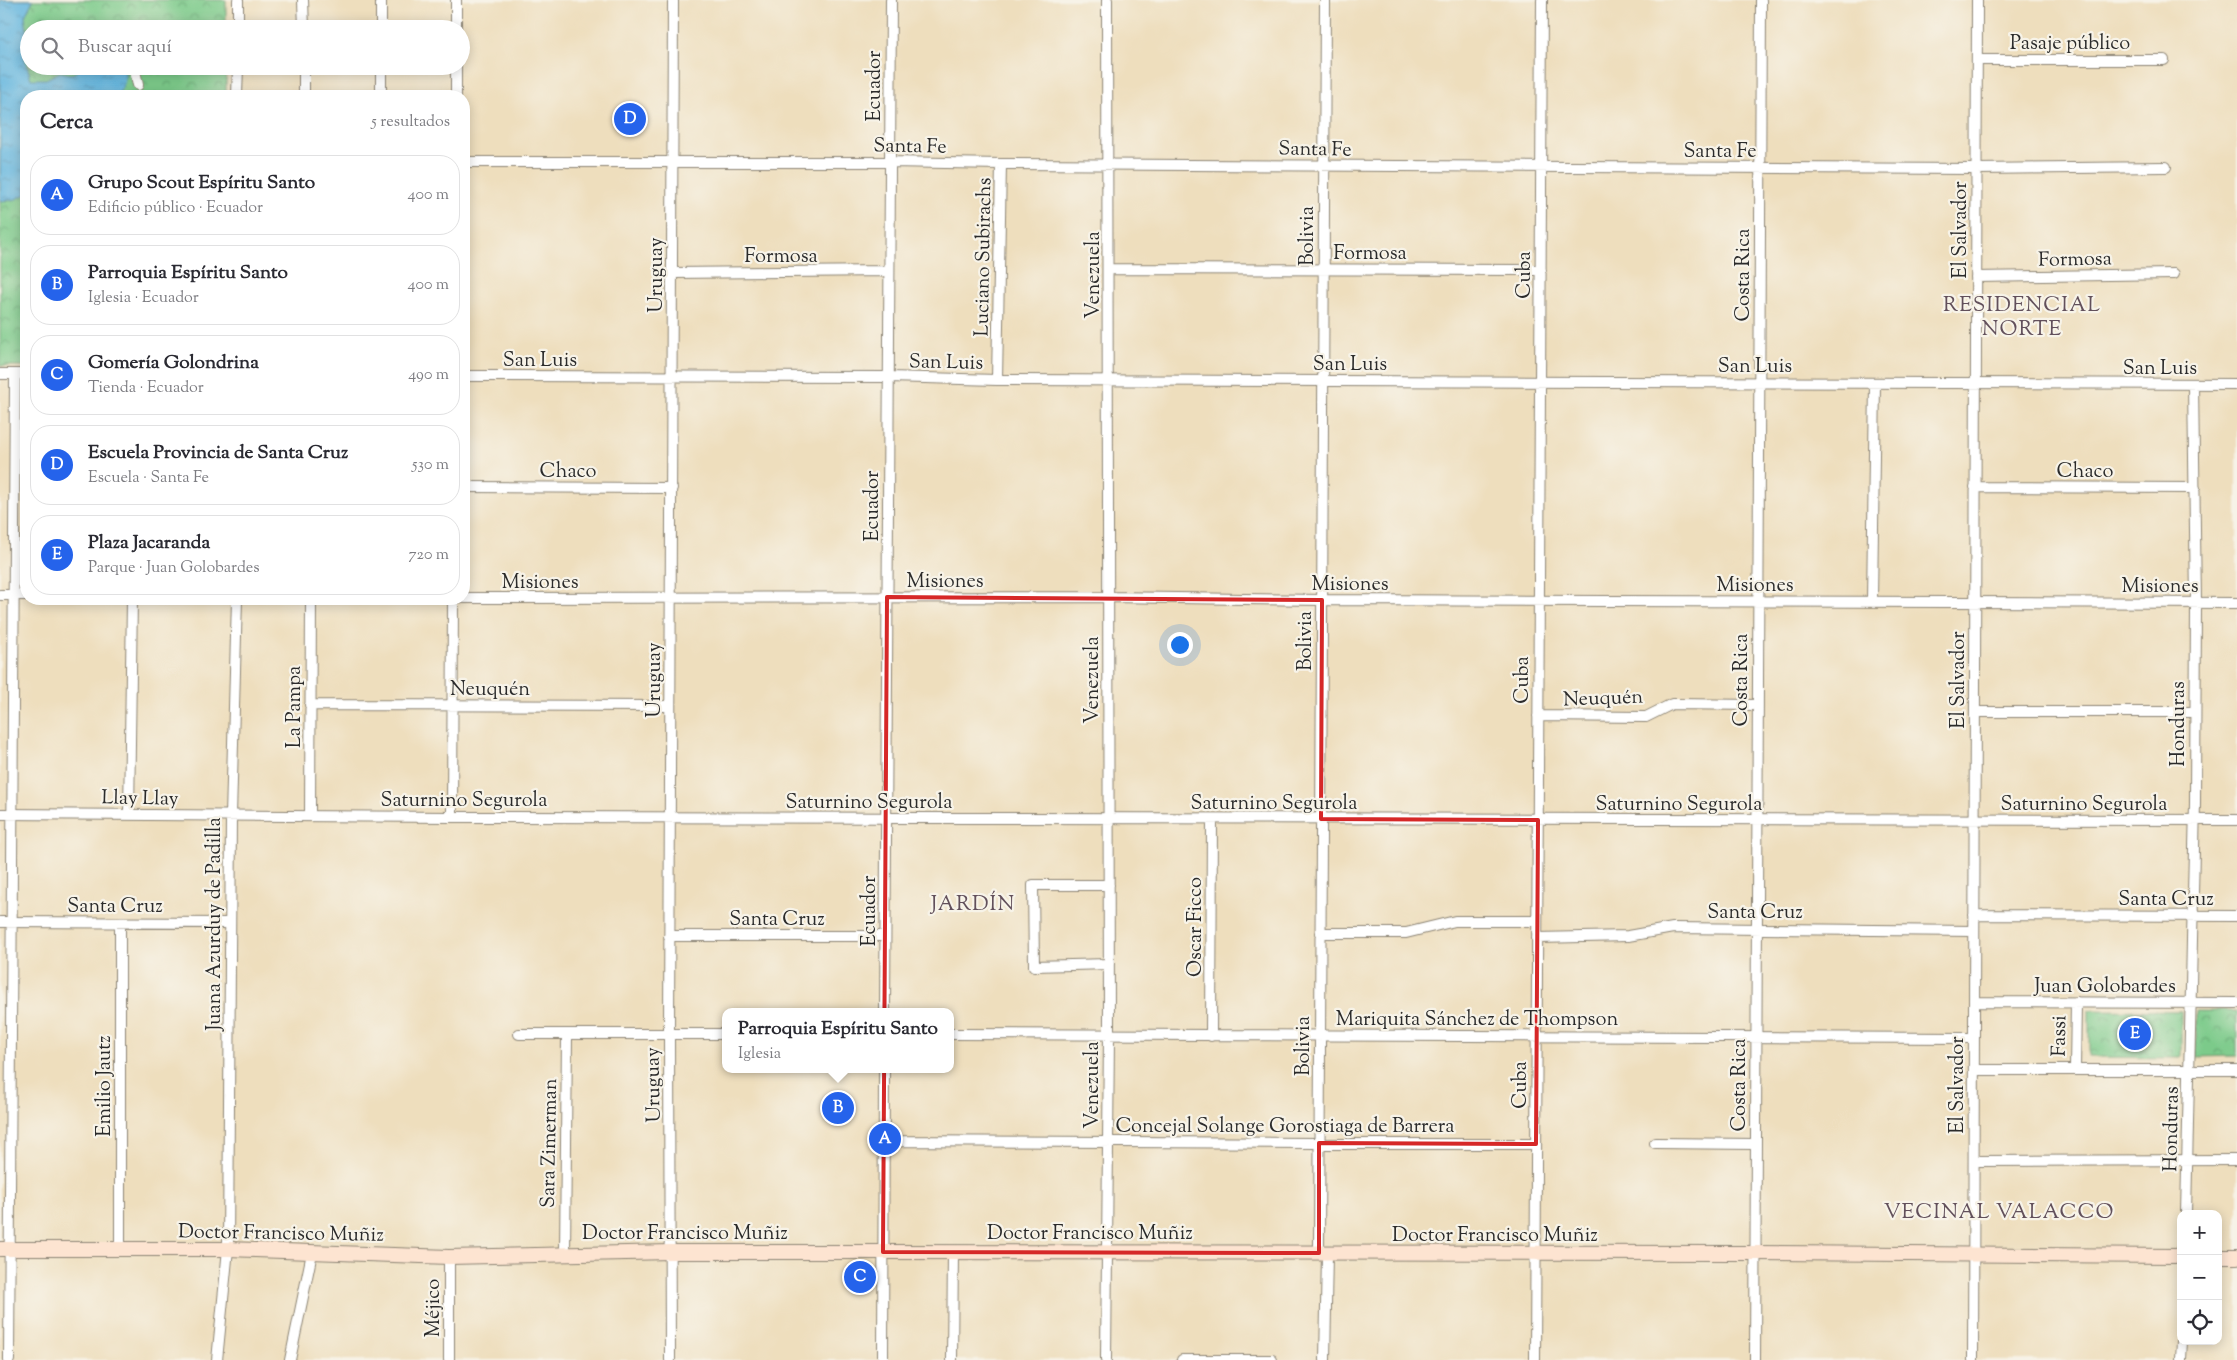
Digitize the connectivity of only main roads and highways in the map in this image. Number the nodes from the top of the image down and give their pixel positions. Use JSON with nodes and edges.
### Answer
{"nodes":[{"id":1,"x":5,"y":1249,"type":"edge"},
{"id":2,"x":2177,"y":1256,"type":"edge"},
{"id":3,"x":2222,"y":1257,"type":"edge"},
{"id":4,"x":2237,"y":1257,"type":"edge"}],
"edges":[{"from":1,"to":2,"type":"main road","name":"Doctor Francisco Muñiz"},
{"from":3,"to":4,"type":"main road"}]}
